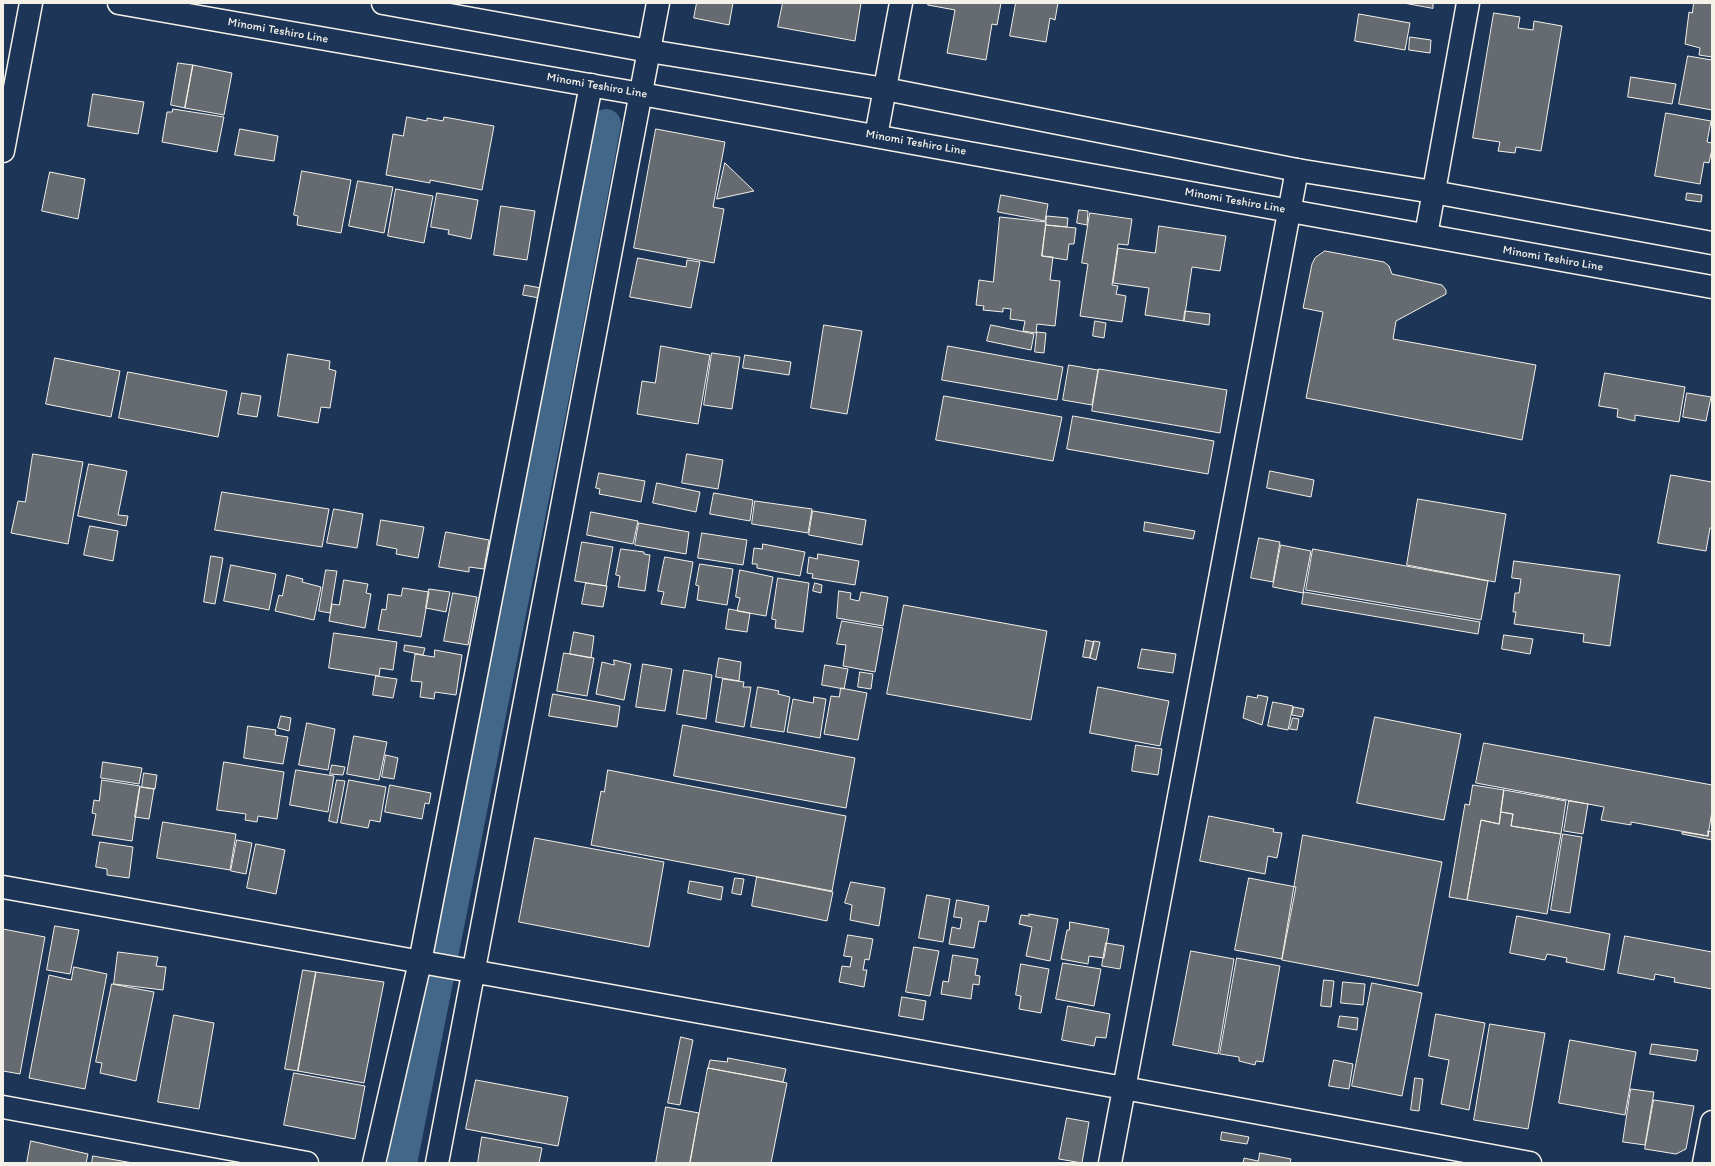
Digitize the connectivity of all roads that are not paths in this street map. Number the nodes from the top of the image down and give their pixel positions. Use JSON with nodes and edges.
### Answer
{"nodes":[{"id":1,"x":31,"y":3,"type":"edge"},
{"id":2,"x":119,"y":3,"type":"edge"},
{"id":3,"x":383,"y":3,"type":"edge"},
{"id":4,"x":658,"y":3,"type":"edge"},
{"id":5,"x":901,"y":3,"type":"edge"},
{"id":6,"x":1468,"y":3,"type":"edge"},
{"id":7,"x":649,"y":52,"type":"junction"},
{"id":8,"x":592,"y":85,"type":"junction"},
{"id":9,"x":885,"y":89,"type":"junction"},
{"id":10,"x":641,"y":94,"type":"junction"},
{"id":11,"x":876,"y":136,"type":"junction"},
{"id":12,"x":3,"y":150,"type":"edge"},
{"id":13,"x":1297,"y":170,"type":"junction"},
{"id":14,"x":1433,"y":192,"type":"junction"},
{"id":15,"x":1289,"y":211,"type":"junction"},
{"id":16,"x":1426,"y":235,"type":"junction"},
{"id":17,"x":1712,"y":243,"type":"edge"},
{"id":18,"x":1712,"y":287,"type":"edge"},
{"id":19,"x":3,"y":887,"type":"edge"},
{"id":20,"x":424,"y":963,"type":"junction"},
{"id":21,"x":468,"y":970,"type":"junction"},
{"id":22,"x":1124,"y":1088,"type":"junction"},
{"id":23,"x":3,"y":1107,"type":"edge"},
{"id":24,"x":1712,"y":1122,"type":"edge"},
{"id":25,"x":307,"y":1163,"type":"edge"},
{"id":26,"x":374,"y":1163,"type":"edge"},
{"id":27,"x":437,"y":1163,"type":"edge"},
{"id":28,"x":1110,"y":1163,"type":"edge"},
{"id":29,"x":1530,"y":1163,"type":"edge"},
{"id":30,"x":1704,"y":1163,"type":"edge"}],
"edges":[{"from":1,"to":12,"type":"street"},
{"from":2,"to":8,"type":"street","name":"Minomi Teshiro Line"},
{"from":3,"to":7,"type":"street"},
{"from":4,"to":7,"type":"street"},
{"from":5,"to":9,"type":"street"},
{"from":6,"to":14,"type":"street"},
{"from":7,"to":9,"type":"street"},
{"from":7,"to":10,"type":"street"},
{"from":8,"to":10,"type":"street","name":"Minomi Teshiro Line"},
{"from":8,"to":20,"type":"street"},
{"from":9,"to":11,"type":"street"},
{"from":9,"to":13,"type":"street"},
{"from":10,"to":11,"type":"street","name":"Minomi Teshiro Line"},
{"from":10,"to":21,"type":"street"},
{"from":11,"to":15,"type":"street","name":"Minomi Teshiro Line"},
{"from":13,"to":14,"type":"street"},
{"from":13,"to":15,"type":"street"},
{"from":14,"to":16,"type":"street"},
{"from":14,"to":17,"type":"street"},
{"from":15,"to":16,"type":"street","name":"Minomi Teshiro Line"},
{"from":15,"to":22,"type":"street"},
{"from":16,"to":18,"type":"street","name":"Minomi Teshiro Line"},
{"from":19,"to":20,"type":"street"},
{"from":20,"to":21,"type":"street"},
{"from":20,"to":26,"type":"street"},
{"from":21,"to":22,"type":"street"},
{"from":21,"to":27,"type":"street"},
{"from":22,"to":28,"type":"street"},
{"from":22,"to":29,"type":"street"},
{"from":23,"to":25,"type":"street"},
{"from":24,"to":30,"type":"street"}]}
